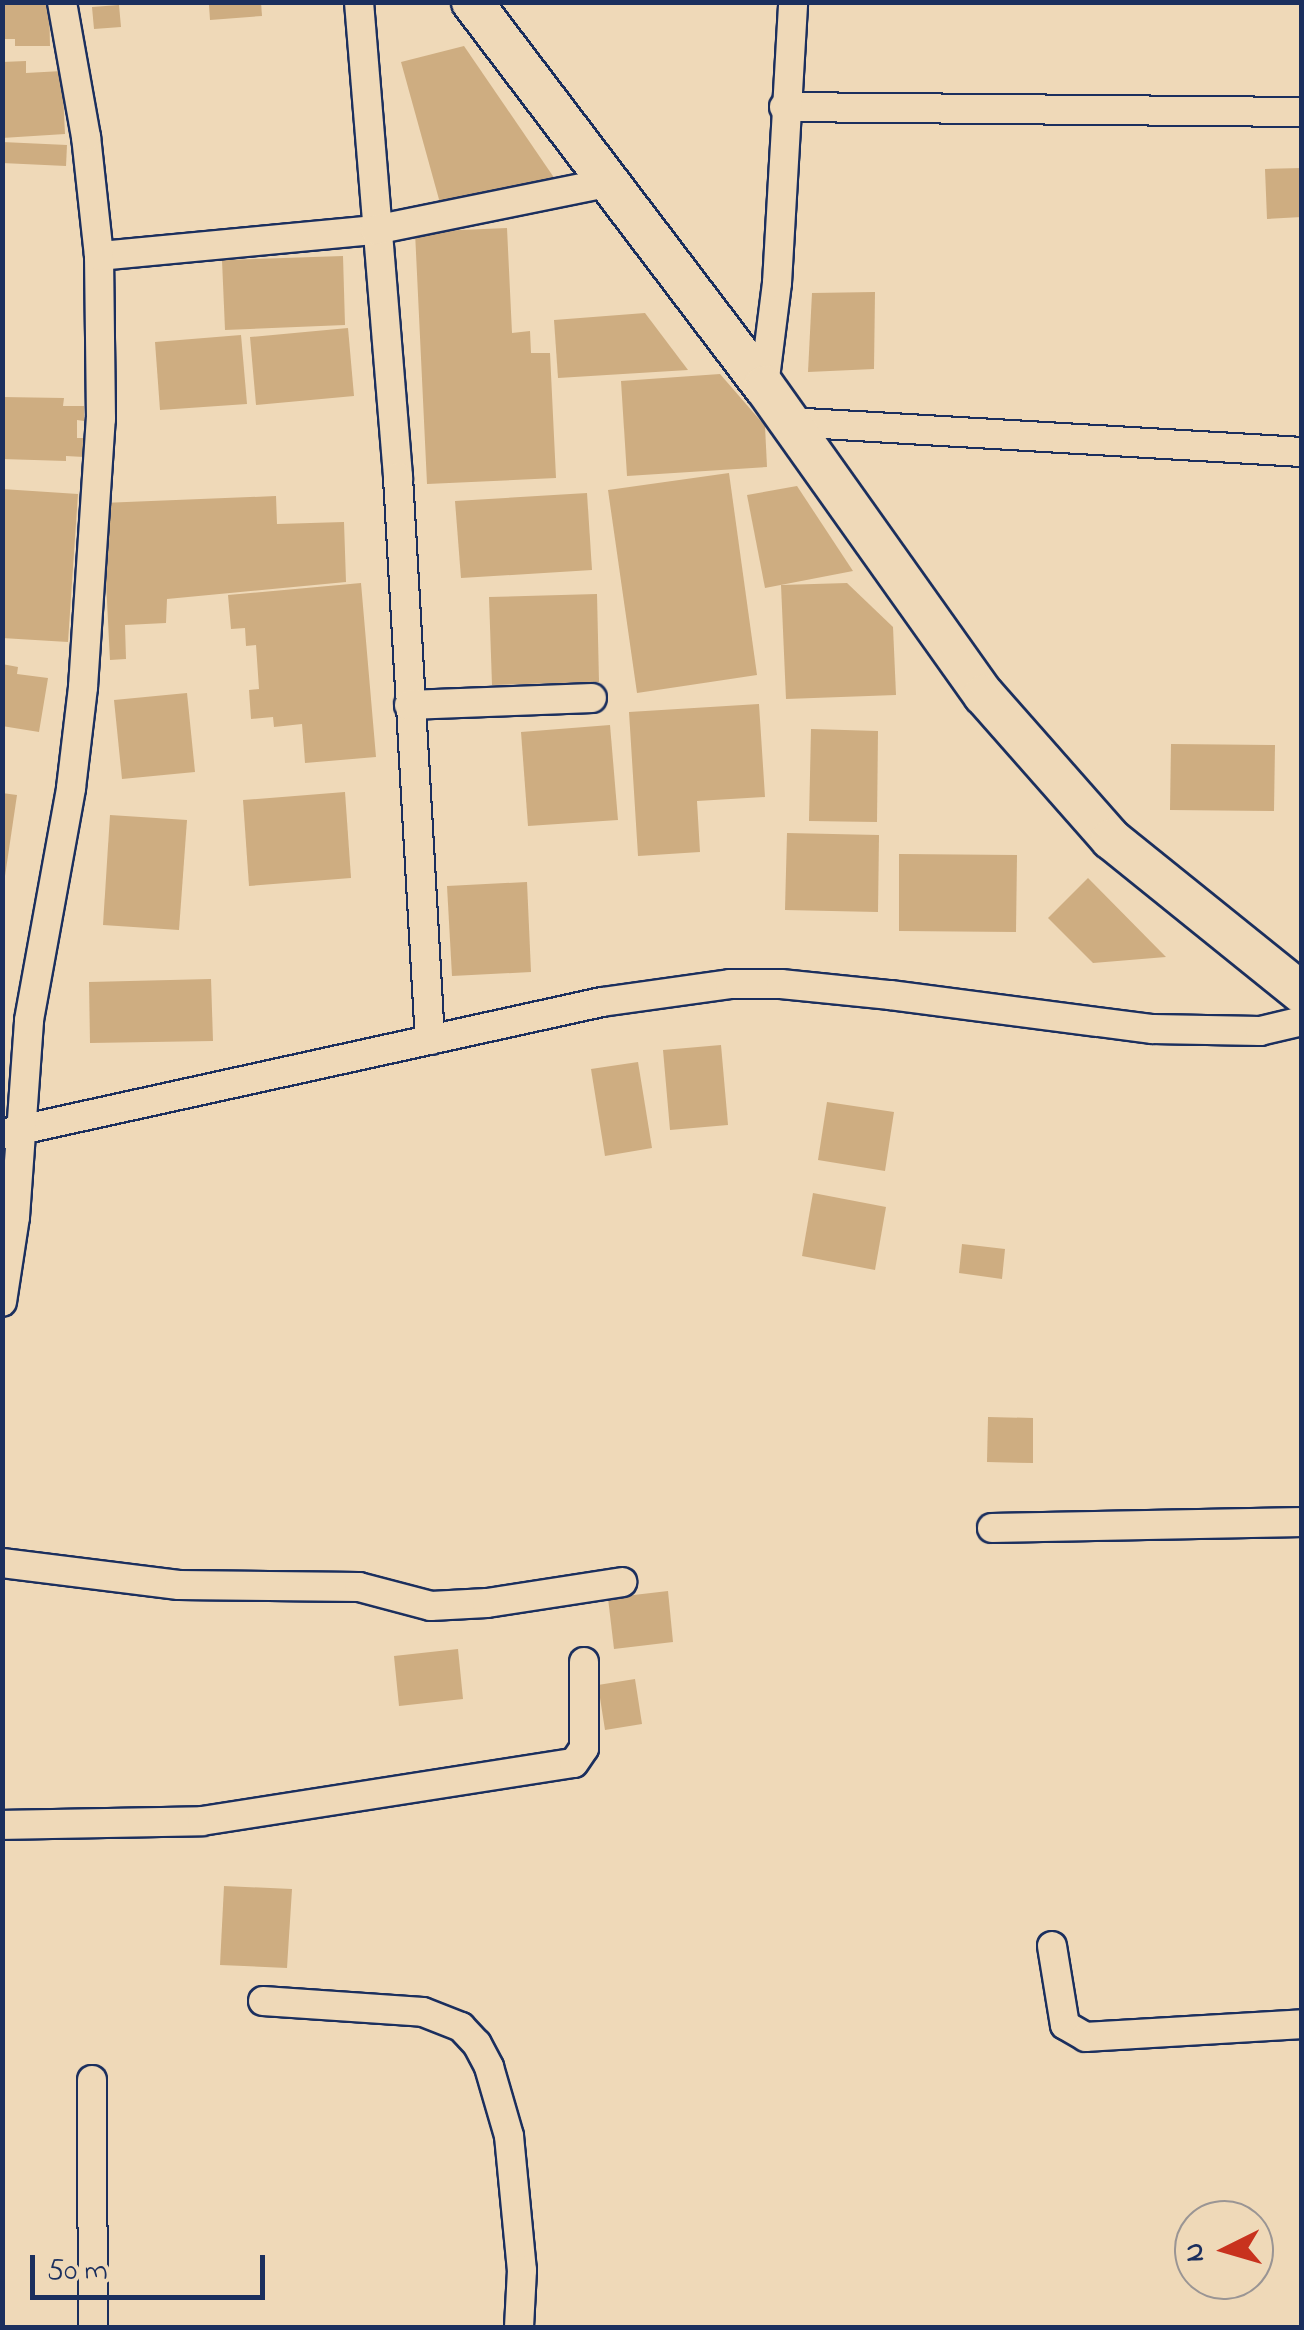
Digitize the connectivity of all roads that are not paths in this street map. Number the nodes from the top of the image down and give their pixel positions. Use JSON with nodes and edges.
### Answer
{"nodes":[{"id":1,"x":62,"y":2,"type":"edge"},
{"id":2,"x":359,"y":2,"type":"edge"},
{"id":3,"x":472,"y":2,"type":"edge"},
{"id":4,"x":793,"y":2,"type":"edge"},
{"id":5,"x":784,"y":107,"type":"junction"},
{"id":6,"x":1302,"y":112,"type":"edge"},
{"id":7,"x":607,"y":183,"type":"junction"},
{"id":8,"x":375,"y":230,"type":"junction"},
{"id":9,"x":99,"y":256,"type":"junction"},
{"id":10,"x":764,"y":386,"type":"junction"},
{"id":11,"x":788,"y":422,"type":"junction"},
{"id":12,"x":1302,"y":452,"type":"edge"},
{"id":13,"x":592,"y":698,"type":"dead end"},
{"id":14,"x":409,"y":705,"type":"junction"},
{"id":15,"x":1302,"y":993,"type":"edge"},
{"id":16,"x":1302,"y":1022,"type":"edge"},
{"id":17,"x":430,"y":1040,"type":"junction"},
{"id":18,"x":11,"y":1133,"type":"edge"},
{"id":19,"x":2,"y":1302,"type":"edge"},
{"id":20,"x":1302,"y":1522,"type":"edge"},
{"id":21,"x":992,"y":1528,"type":"dead end"},
{"id":22,"x":2,"y":1563,"type":"edge"},
{"id":23,"x":622,"y":1582,"type":"dead end"},
{"id":24,"x":584,"y":1662,"type":"dead end"},
{"id":25,"x":2,"y":1825,"type":"edge"},
{"id":26,"x":1052,"y":1946,"type":"dead end"},
{"id":27,"x":263,"y":2001,"type":"dead end"},
{"id":28,"x":1302,"y":2024,"type":"edge"},
{"id":29,"x":92,"y":2080,"type":"dead end"},
{"id":30,"x":93,"y":2328,"type":"edge"},
{"id":31,"x":519,"y":2328,"type":"edge"}],
"edges":[{"from":1,"to":9,"type":"street"},
{"from":2,"to":8,"type":"street"},
{"from":3,"to":7,"type":"street"},
{"from":4,"to":5,"type":"street"},
{"from":5,"to":6,"type":"street"},
{"from":5,"to":10,"type":"street"},
{"from":7,"to":8,"type":"street"},
{"from":7,"to":10,"type":"street"},
{"from":8,"to":9,"type":"street"},
{"from":8,"to":14,"type":"street"},
{"from":9,"to":18,"type":"street"},
{"from":10,"to":11,"type":"street"},
{"from":11,"to":12,"type":"street"},
{"from":11,"to":15,"type":"street"},
{"from":13,"to":14,"type":"street"},
{"from":14,"to":17,"type":"street"},
{"from":16,"to":17,"type":"street"},
{"from":17,"to":18,"type":"street"},
{"from":18,"to":19,"type":"street"},
{"from":20,"to":21,"type":"street"},
{"from":22,"to":23,"type":"street"},
{"from":24,"to":25,"type":"street"},
{"from":26,"to":28,"type":"street"},
{"from":27,"to":31,"type":"street"},
{"from":29,"to":30,"type":"street"}]}
